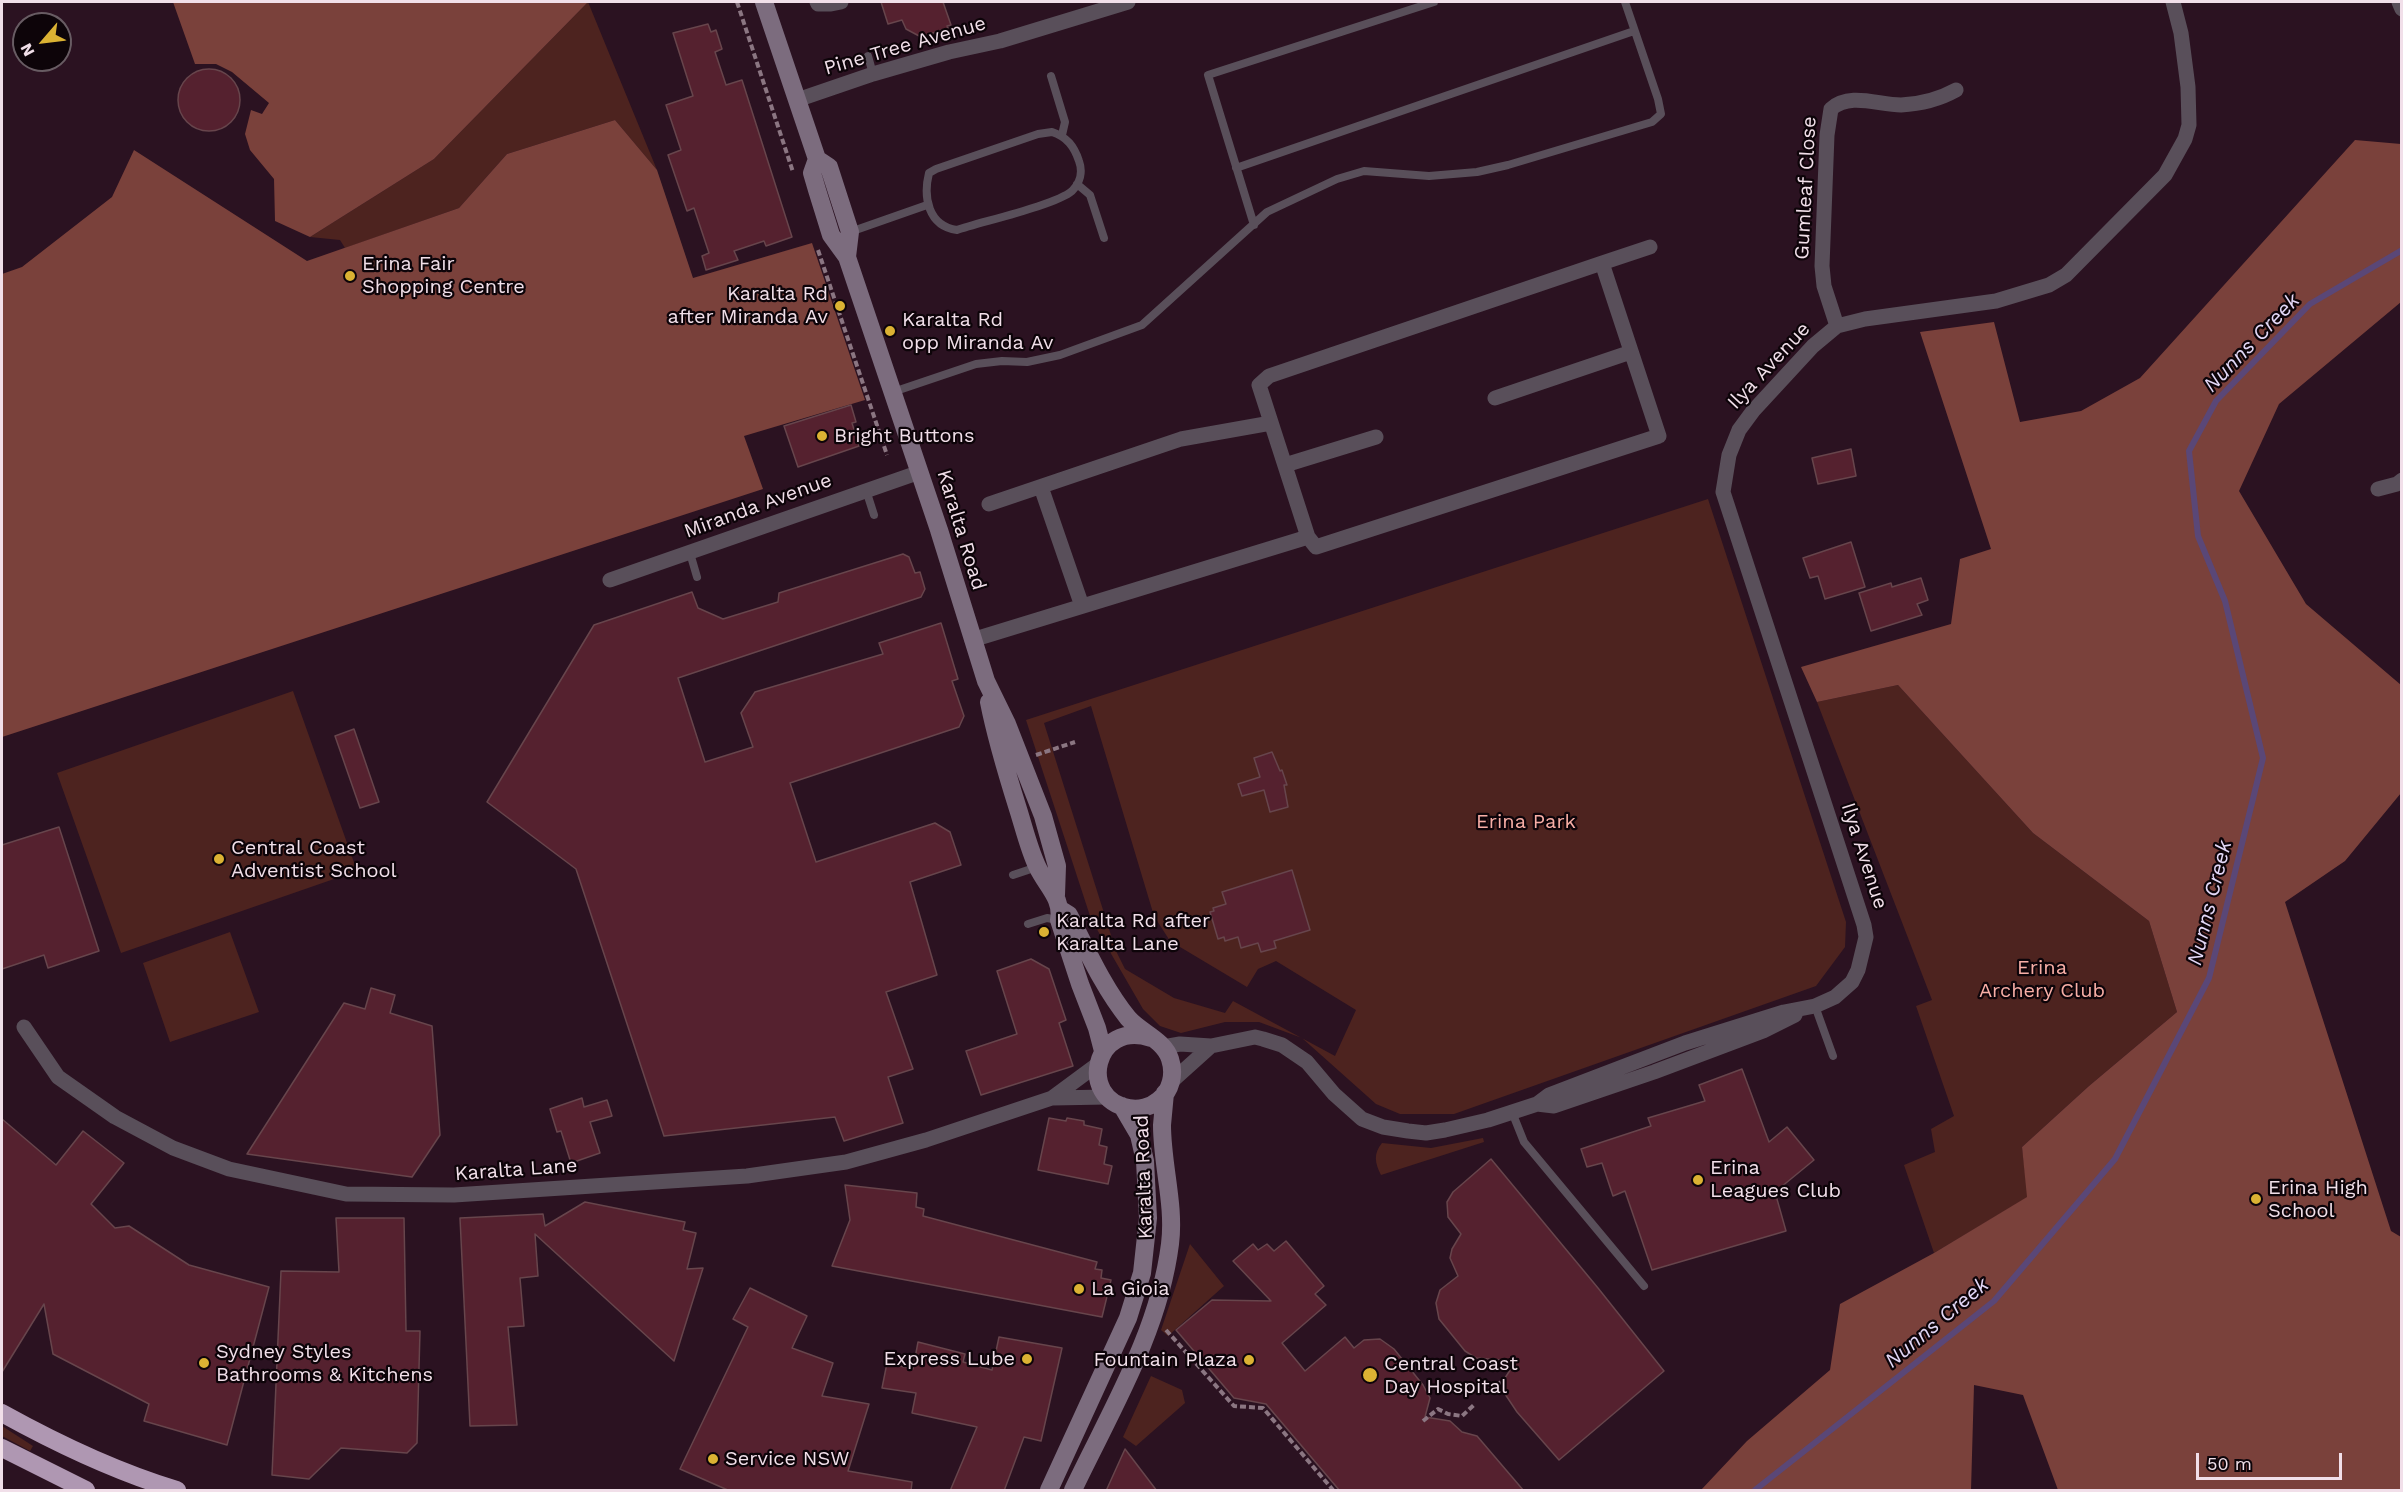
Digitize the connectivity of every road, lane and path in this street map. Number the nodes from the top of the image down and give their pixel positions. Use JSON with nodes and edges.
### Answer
{"nodes":[{"id":1,"x":764,"y":2,"type":"edge"},
{"id":2,"x":816,"y":2,"type":"edge"},
{"id":3,"x":841,"y":2,"type":"edge"},
{"id":4,"x":1128,"y":2,"type":"edge"},
{"id":5,"x":1434,"y":2,"type":"edge"},
{"id":6,"x":1624,"y":2,"type":"edge"},
{"id":7,"x":2173,"y":2,"type":"edge"},
{"id":8,"x":2399,"y":2,"type":"edge"},
{"id":9,"x":2402,"y":9,"type":"edge"},
{"id":10,"x":1634,"y":31,"type":"junction"},
{"id":11,"x":868,"y":56,"type":"dead end"},
{"id":12,"x":873,"y":74,"type":"junction"},
{"id":13,"x":1051,"y":76,"type":"dead end"},
{"id":14,"x":1956,"y":90,"type":"dead end"},
{"id":15,"x":797,"y":100,"type":"junction"},
{"id":16,"x":1062,"y":135,"type":"junction"},
{"id":17,"x":817,"y":159,"type":"junction"},
{"id":18,"x":1236,"y":168,"type":"junction"},
{"id":19,"x":1077,"y":184,"type":"junction"},
{"id":20,"x":927,"y":205,"type":"junction"},
{"id":21,"x":1254,"y":225,"type":"junction"},
{"id":22,"x":850,"y":232,"type":"junction"},
{"id":23,"x":1104,"y":238,"type":"dead end"},
{"id":24,"x":1650,"y":247,"type":"dead end"},
{"id":25,"x":848,"y":257,"type":"junction"},
{"id":26,"x":1602,"y":262,"type":"junction"},
{"id":27,"x":1837,"y":326,"type":"junction"},
{"id":28,"x":1631,"y":352,"type":"junction"},
{"id":29,"x":893,"y":392,"type":"junction"},
{"id":30,"x":1495,"y":398,"type":"dead end"},
{"id":31,"x":1271,"y":423,"type":"junction"},
{"id":32,"x":1376,"y":437,"type":"dead end"},
{"id":33,"x":1285,"y":465,"type":"junction"},
{"id":34,"x":920,"y":472,"type":"junction"},
{"id":35,"x":2402,"y":480,"type":"edge"},
{"id":36,"x":1041,"y":487,"type":"junction"},
{"id":37,"x":2378,"y":489,"type":"dead end"},
{"id":38,"x":866,"y":490,"type":"junction"},
{"id":39,"x":989,"y":504,"type":"dead end"},
{"id":40,"x":874,"y":515,"type":"dead end"},
{"id":41,"x":1308,"y":537,"type":"junction"},
{"id":42,"x":690,"y":553,"type":"junction"},
{"id":43,"x":697,"y":577,"type":"dead end"},
{"id":44,"x":610,"y":580,"type":"dead end"},
{"id":45,"x":1082,"y":606,"type":"junction"},
{"id":46,"x":972,"y":640,"type":"junction"},
{"id":47,"x":986,"y":681,"type":"junction"},
{"id":48,"x":1075,"y":742,"type":"dead end"},
{"id":49,"x":1035,"y":755,"type":"dead end"},
{"id":50,"x":1038,"y":867,"type":"junction"},
{"id":51,"x":1013,"y":875,"type":"dead end"},
{"id":52,"x":1059,"y":908,"type":"junction"},
{"id":53,"x":1028,"y":924,"type":"dead end"},
{"id":54,"x":1809,"y":1008,"type":"junction"},
{"id":55,"x":24,"y":1027,"type":"dead end"},
{"id":56,"x":1157,"y":1042,"type":"junction"},
{"id":57,"x":1211,"y":1046,"type":"junction"},
{"id":58,"x":1833,"y":1056,"type":"dead end"},
{"id":59,"x":1101,"y":1058,"type":"junction"},
{"id":60,"x":1168,"y":1088,"type":"junction"},
{"id":61,"x":1052,"y":1098,"type":"junction"},
{"id":62,"x":1114,"y":1101,"type":"junction"},
{"id":63,"x":1512,"y":1112,"type":"junction"},
{"id":64,"x":1644,"y":1286,"type":"dead end"},
{"id":65,"x":1166,"y":1330,"type":"dead end"},
{"id":66,"x":1501,"y":1382,"type":"dead end"},
{"id":67,"x":1491,"y":1390,"type":"dead end"},
{"id":68,"x":1475,"y":1404,"type":"dead end"},
{"id":69,"x":2,"y":1413,"type":"edge"},
{"id":70,"x":1423,"y":1421,"type":"dead end"},
{"id":71,"x":2,"y":1448,"type":"edge"},
{"id":72,"x":86,"y":1491,"type":"edge"},
{"id":73,"x":177,"y":1491,"type":"edge"},
{"id":74,"x":1049,"y":1491,"type":"edge"},
{"id":75,"x":1073,"y":1491,"type":"edge"},
{"id":76,"x":1332,"y":1491,"type":"edge"}],
"edges":[{"from":1,"to":15,"type":"street","name":"Karalta Road"},
{"from":2,"to":3,"type":"street"},
{"from":4,"to":12,"type":"street","name":"Pine Tree Avenue"},
{"from":5,"to":18,"type":"lane"},
{"from":6,"to":10,"type":"lane"},
{"from":7,"to":27,"type":"street","name":"Ilya Avenue"},
{"from":8,"to":9,"type":"street"},
{"from":10,"to":18,"type":"lane"},
{"from":10,"to":21,"type":"lane"},
{"from":11,"to":12,"type":"lane"},
{"from":12,"to":15,"type":"street","name":"Pine Tree Avenue"},
{"from":13,"to":16,"type":"lane"},
{"from":14,"to":27,"type":"street","name":"Gumleaf Close"},
{"from":15,"to":17,"type":"street","name":"Karalta Road"},
{"from":16,"to":19,"type":"lane"},
{"from":16,"to":20,"type":"lane"},
{"from":17,"to":22,"type":"street","name":"Karalta Road"},
{"from":17,"to":25,"type":"street","name":"Karalta Road"},
{"from":18,"to":21,"type":"lane"},
{"from":19,"to":20,"type":"lane"},
{"from":19,"to":23,"type":"lane"},
{"from":20,"to":22,"type":"lane"},
{"from":21,"to":29,"type":"lane"},
{"from":22,"to":25,"type":"street","name":"Karalta Road"},
{"from":24,"to":26,"type":"street"},
{"from":25,"to":29,"type":"street","name":"Karalta Road"},
{"from":26,"to":28,"type":"street"},
{"from":26,"to":31,"type":"street"},
{"from":27,"to":54,"type":"street","name":"Ilya Avenue"},
{"from":28,"to":30,"type":"street"},
{"from":28,"to":41,"type":"street"},
{"from":29,"to":34,"type":"street","name":"Karalta Road"},
{"from":31,"to":33,"type":"street"},
{"from":31,"to":36,"type":"street"},
{"from":32,"to":33,"type":"street"},
{"from":33,"to":41,"type":"street"},
{"from":34,"to":38,"type":"street","name":"Miranda Avenue"},
{"from":34,"to":46,"type":"street","name":"Karalta Road"},
{"from":35,"to":37,"type":"street"},
{"from":36,"to":39,"type":"street"},
{"from":36,"to":45,"type":"street"},
{"from":38,"to":40,"type":"lane"},
{"from":38,"to":42,"type":"street","name":"Miranda Avenue"},
{"from":41,"to":45,"type":"street"},
{"from":42,"to":43,"type":"lane"},
{"from":42,"to":44,"type":"street","name":"Miranda Avenue"},
{"from":45,"to":46,"type":"street"},
{"from":46,"to":47,"type":"street","name":"Karalta Road"},
{"from":47,"to":50,"type":"street","name":"Karalta Road"},
{"from":47,"to":52,"type":"street","name":"Karalta Road"},
{"from":48,"to":49,"type":"path"},
{"from":50,"to":51,"type":"lane"},
{"from":50,"to":52,"type":"street","name":"Karalta Road"},
{"from":52,"to":53,"type":"lane"},
{"from":52,"to":56,"type":"street","name":"Karalta Road"},
{"from":52,"to":59,"type":"street","name":"Karalta Road"},
{"from":54,"to":58,"type":"lane"},
{"from":54,"to":63,"type":"street","name":"Ilya Avenue"},
{"from":55,"to":61,"type":"street","name":"Karalta Lane"},
{"from":56,"to":57,"type":"street","name":"Ilya Avenue"},
{"from":56,"to":59,"type":"street"},
{"from":56,"to":60,"type":"street","name":"Karalta Road"},
{"from":57,"to":60,"type":"street"},
{"from":57,"to":63,"type":"street","name":"Ilya Avenue"},
{"from":59,"to":61,"type":"street","name":"Karalta Lane"},
{"from":59,"to":62,"type":"street","name":"Karalta Road"},
{"from":60,"to":62,"type":"street","name":"Karalta Road"},
{"from":60,"to":75,"type":"street","name":"Karalta Road"},
{"from":61,"to":62,"type":"street","name":"Karalta Lane"},
{"from":62,"to":74,"type":"street","name":"Karalta Road"},
{"from":63,"to":64,"type":"lane"},
{"from":65,"to":76,"type":"path"},
{"from":66,"to":67,"type":"path"},
{"from":68,"to":70,"type":"path"},
{"from":69,"to":73,"type":"highway"},
{"from":71,"to":72,"type":"highway"}]}
